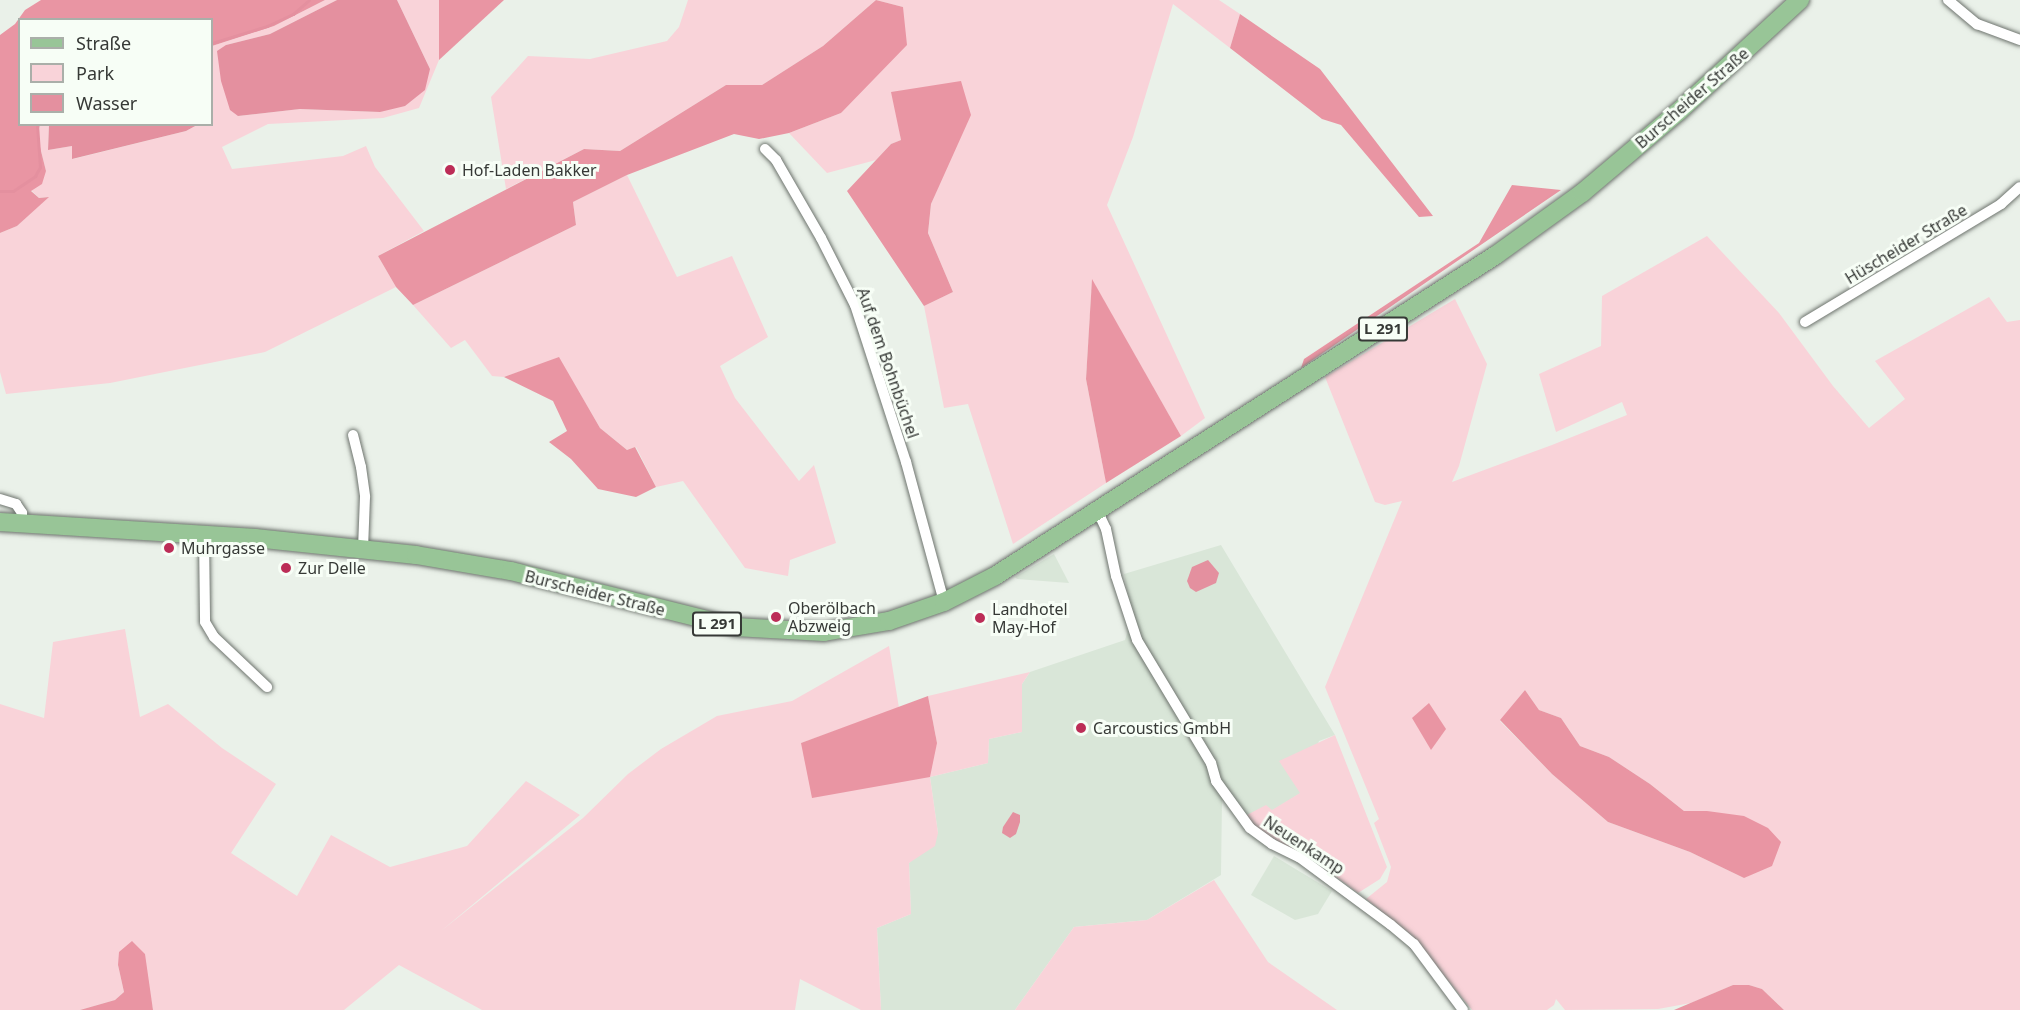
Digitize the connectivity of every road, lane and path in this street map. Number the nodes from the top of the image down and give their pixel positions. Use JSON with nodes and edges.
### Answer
{"nodes":[{"id":1,"x":1800,"y":0,"type":"edge"},
{"id":2,"x":1948,"y":0,"type":"edge"},
{"id":3,"x":2020,"y":40,"type":"edge"},
{"id":4,"x":765,"y":149,"type":"dead end"},
{"id":5,"x":2020,"y":187,"type":"edge"},
{"id":6,"x":1805,"y":322,"type":"dead end"},
{"id":7,"x":353,"y":435,"type":"dead end"},
{"id":8,"x":0,"y":499,"type":"edge"},
{"id":9,"x":1098,"y":512,"type":"junction"},
{"id":10,"x":0,"y":522,"type":"edge"},
{"id":11,"x":22,"y":523,"type":"junction"},
{"id":12,"x":204,"y":535,"type":"junction"},
{"id":13,"x":363,"y":548,"type":"junction"},
{"id":14,"x":944,"y":602,"type":"junction"},
{"id":15,"x":267,"y":687,"type":"dead end"},
{"id":16,"x":1463,"y":1010,"type":"edge"}],
"edges":[{"from":1,"to":9,"type":"main road","name":"Burscheider Straße","number":"L 291"},
{"from":2,"to":3,"type":"street"},
{"from":4,"to":14,"type":"street","name":"Auf dem Bohnbüchel"},
{"from":5,"to":6,"type":"street","name":"Hüscheider Straße"},
{"from":7,"to":13,"type":"street"},
{"from":8,"to":11,"type":"street"},
{"from":9,"to":14,"type":"main road","name":"Burscheider Straße","number":"L 291"},
{"from":9,"to":16,"type":"street","name":"Neuenkamp"},
{"from":10,"to":11,"type":"main road","name":"Burscheider Straße","number":"L 291"},
{"from":11,"to":12,"type":"main road","name":"Burscheider Straße","number":"L 291"},
{"from":12,"to":13,"type":"main road","name":"Burscheider Straße","number":"L 291"},
{"from":12,"to":15,"type":"street"},
{"from":13,"to":14,"type":"main road","name":"Burscheider Straße","number":"L 291"}]}
